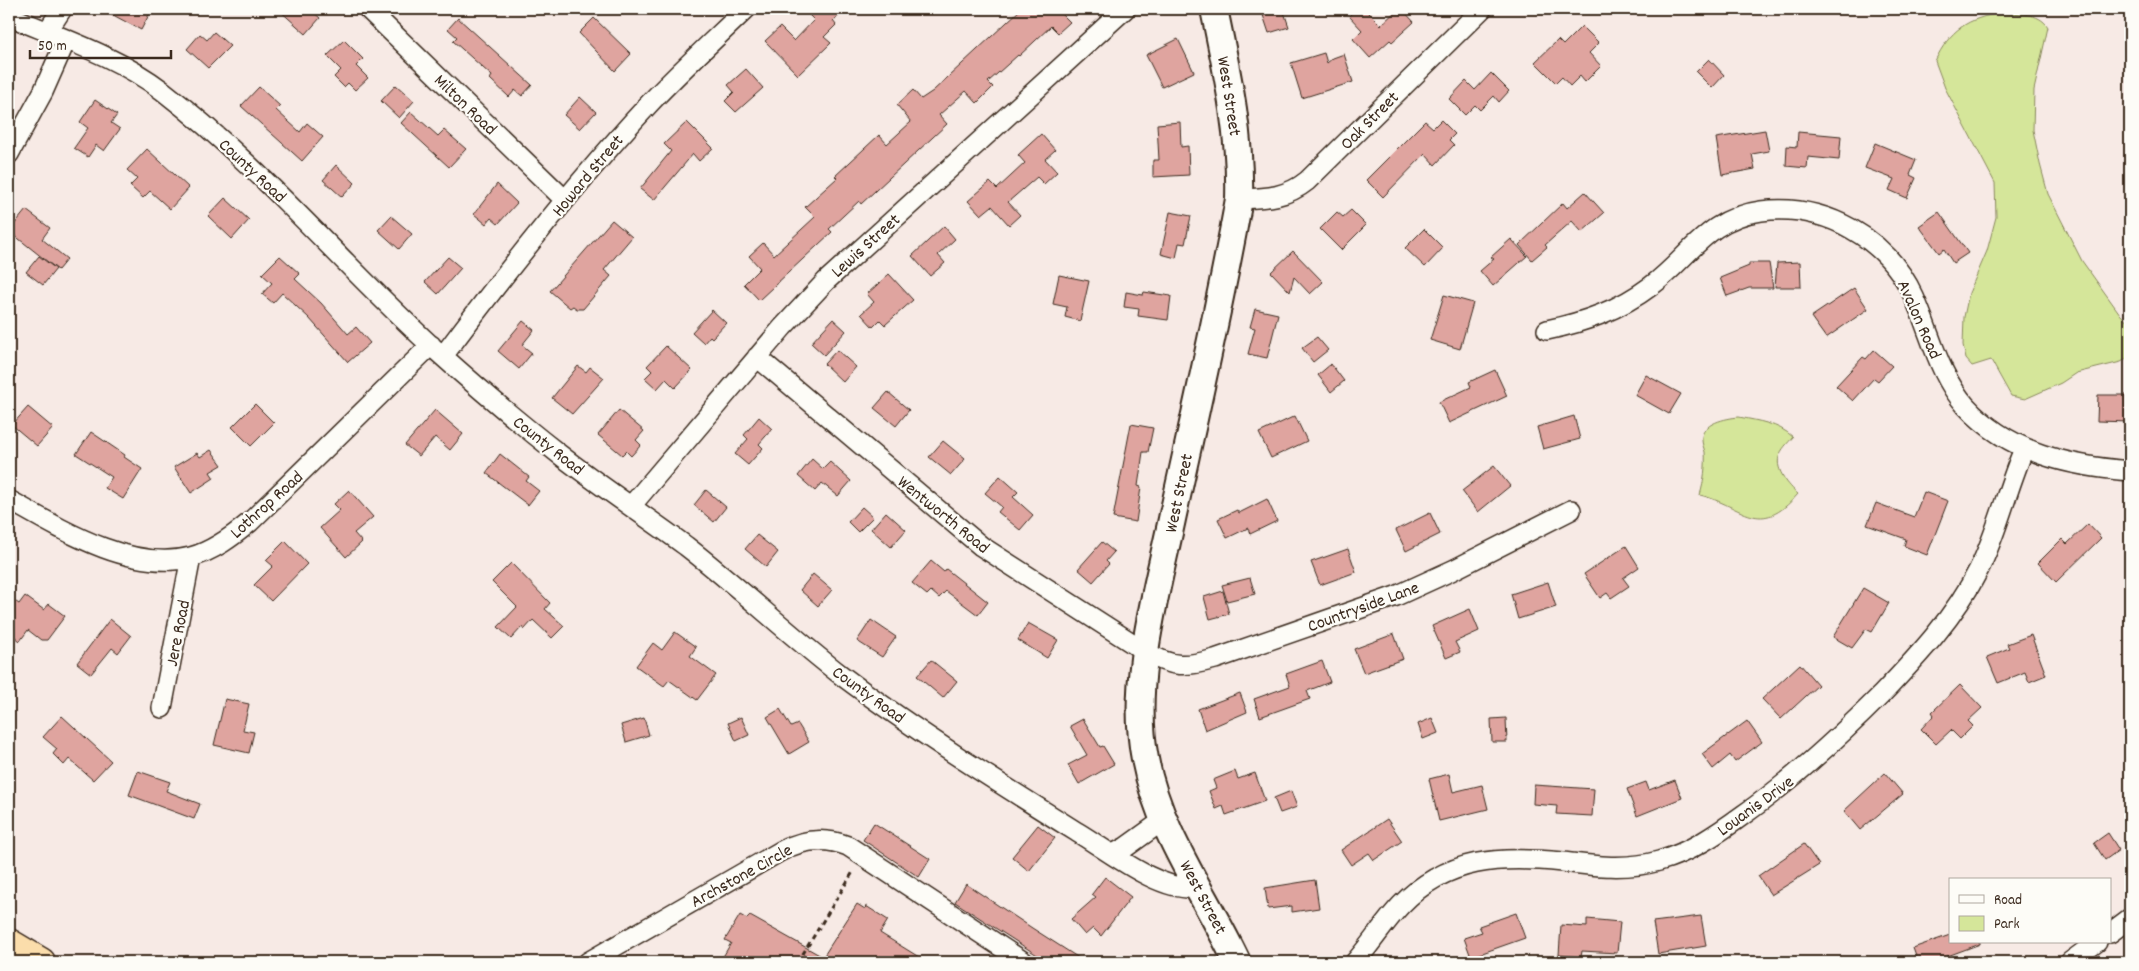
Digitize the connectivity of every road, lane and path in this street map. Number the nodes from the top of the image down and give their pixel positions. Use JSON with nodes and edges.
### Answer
{"nodes":[{"id":1,"x":62,"y":9,"type":"edge"},
{"id":2,"x":368,"y":9,"type":"edge"},
{"id":3,"x":746,"y":9,"type":"edge"},
{"id":4,"x":1125,"y":9,"type":"edge"},
{"id":5,"x":1214,"y":9,"type":"edge"},
{"id":6,"x":1482,"y":9,"type":"edge"},
{"id":7,"x":9,"y":16,"type":"edge"},
{"id":8,"x":47,"y":32,"type":"junction"},
{"id":9,"x":66,"y":40,"type":"junction"},
{"id":10,"x":9,"y":154,"type":"edge"},
{"id":11,"x":1240,"y":199,"type":"junction"},
{"id":12,"x":565,"y":200,"type":"junction"},
{"id":13,"x":1547,"y":330,"type":"dead end"},
{"id":14,"x":437,"y":351,"type":"junction"},
{"id":15,"x":757,"y":357,"type":"junction"},
{"id":16,"x":2024,"y":449,"type":"junction"},
{"id":17,"x":2130,"y":471,"type":"edge"},
{"id":18,"x":9,"y":500,"type":"edge"},
{"id":19,"x":631,"y":506,"type":"junction"},
{"id":20,"x":1571,"y":510,"type":"dead end"},
{"id":21,"x":191,"y":557,"type":"junction"},
{"id":22,"x":1146,"y":652,"type":"junction"},
{"id":23,"x":162,"y":708,"type":"dead end"},
{"id":24,"x":1165,"y":819,"type":"junction"},
{"id":25,"x":1113,"y":854,"type":"junction"},
{"id":26,"x":863,"y":856,"type":"junction"},
{"id":27,"x":1197,"y":888,"type":"junction"},
{"id":28,"x":2130,"y":918,"type":"edge"},
{"id":29,"x":2112,"y":932,"type":"edge"},
{"id":30,"x":9,"y":943,"type":"edge"},
{"id":31,"x":2094,"y":944,"type":"edge"},
{"id":32,"x":41,"y":962,"type":"edge"},
{"id":33,"x":588,"y":962,"type":"edge"},
{"id":34,"x":798,"y":962,"type":"edge"},
{"id":35,"x":1024,"y":962,"type":"edge"},
{"id":36,"x":1237,"y":962,"type":"edge"},
{"id":37,"x":1355,"y":962,"type":"edge"},
{"id":38,"x":2070,"y":962,"type":"edge"}],
"edges":[{"from":1,"to":8,"type":"street"},
{"from":2,"to":12,"type":"street","name":"Milton Road"},
{"from":3,"to":12,"type":"street","name":"Howard Street"},
{"from":4,"to":15,"type":"street","name":"Lewis Street"},
{"from":5,"to":11,"type":"main road","name":"West Street"},
{"from":6,"to":11,"type":"street","name":"Oak Street"},
{"from":7,"to":8,"type":"street","name":"County Road"},
{"from":8,"to":9,"type":"street","name":"County Road"},
{"from":9,"to":10,"type":"street"},
{"from":9,"to":14,"type":"street","name":"County Road"},
{"from":11,"to":22,"type":"main road","name":"West Street"},
{"from":12,"to":14,"type":"street","name":"Howard Street"},
{"from":13,"to":16,"type":"street","name":"Avalon Road"},
{"from":14,"to":19,"type":"street","name":"County Road"},
{"from":14,"to":21,"type":"street","name":"Lothrop Road"},
{"from":15,"to":19,"type":"street","name":"Lewis Street"},
{"from":15,"to":22,"type":"street","name":"Wentworth Road"},
{"from":16,"to":17,"type":"street","name":"Avalon Road"},
{"from":16,"to":37,"type":"street","name":"Louanis Drive"},
{"from":18,"to":21,"type":"street","name":"Lothrop Road"},
{"from":19,"to":25,"type":"street","name":"County Road"},
{"from":20,"to":22,"type":"street","name":"Countryside Lane"},
{"from":21,"to":23,"type":"street","name":"Jere Road"},
{"from":22,"to":24,"type":"main road","name":"West Street"},
{"from":24,"to":25,"type":"street"},
{"from":24,"to":27,"type":"main road","name":"West Street"},
{"from":25,"to":27,"type":"street","name":"County Road"},
{"from":26,"to":33,"type":"street","name":"Archstone Circle"},
{"from":26,"to":34,"type":"path"},
{"from":26,"to":35,"type":"street","name":"Archstone Circle"},
{"from":27,"to":36,"type":"main road","name":"West Street"},
{"from":28,"to":29,"type":"street"},
{"from":30,"to":32,"type":"highway"},
{"from":31,"to":38,"type":"street"}]}
